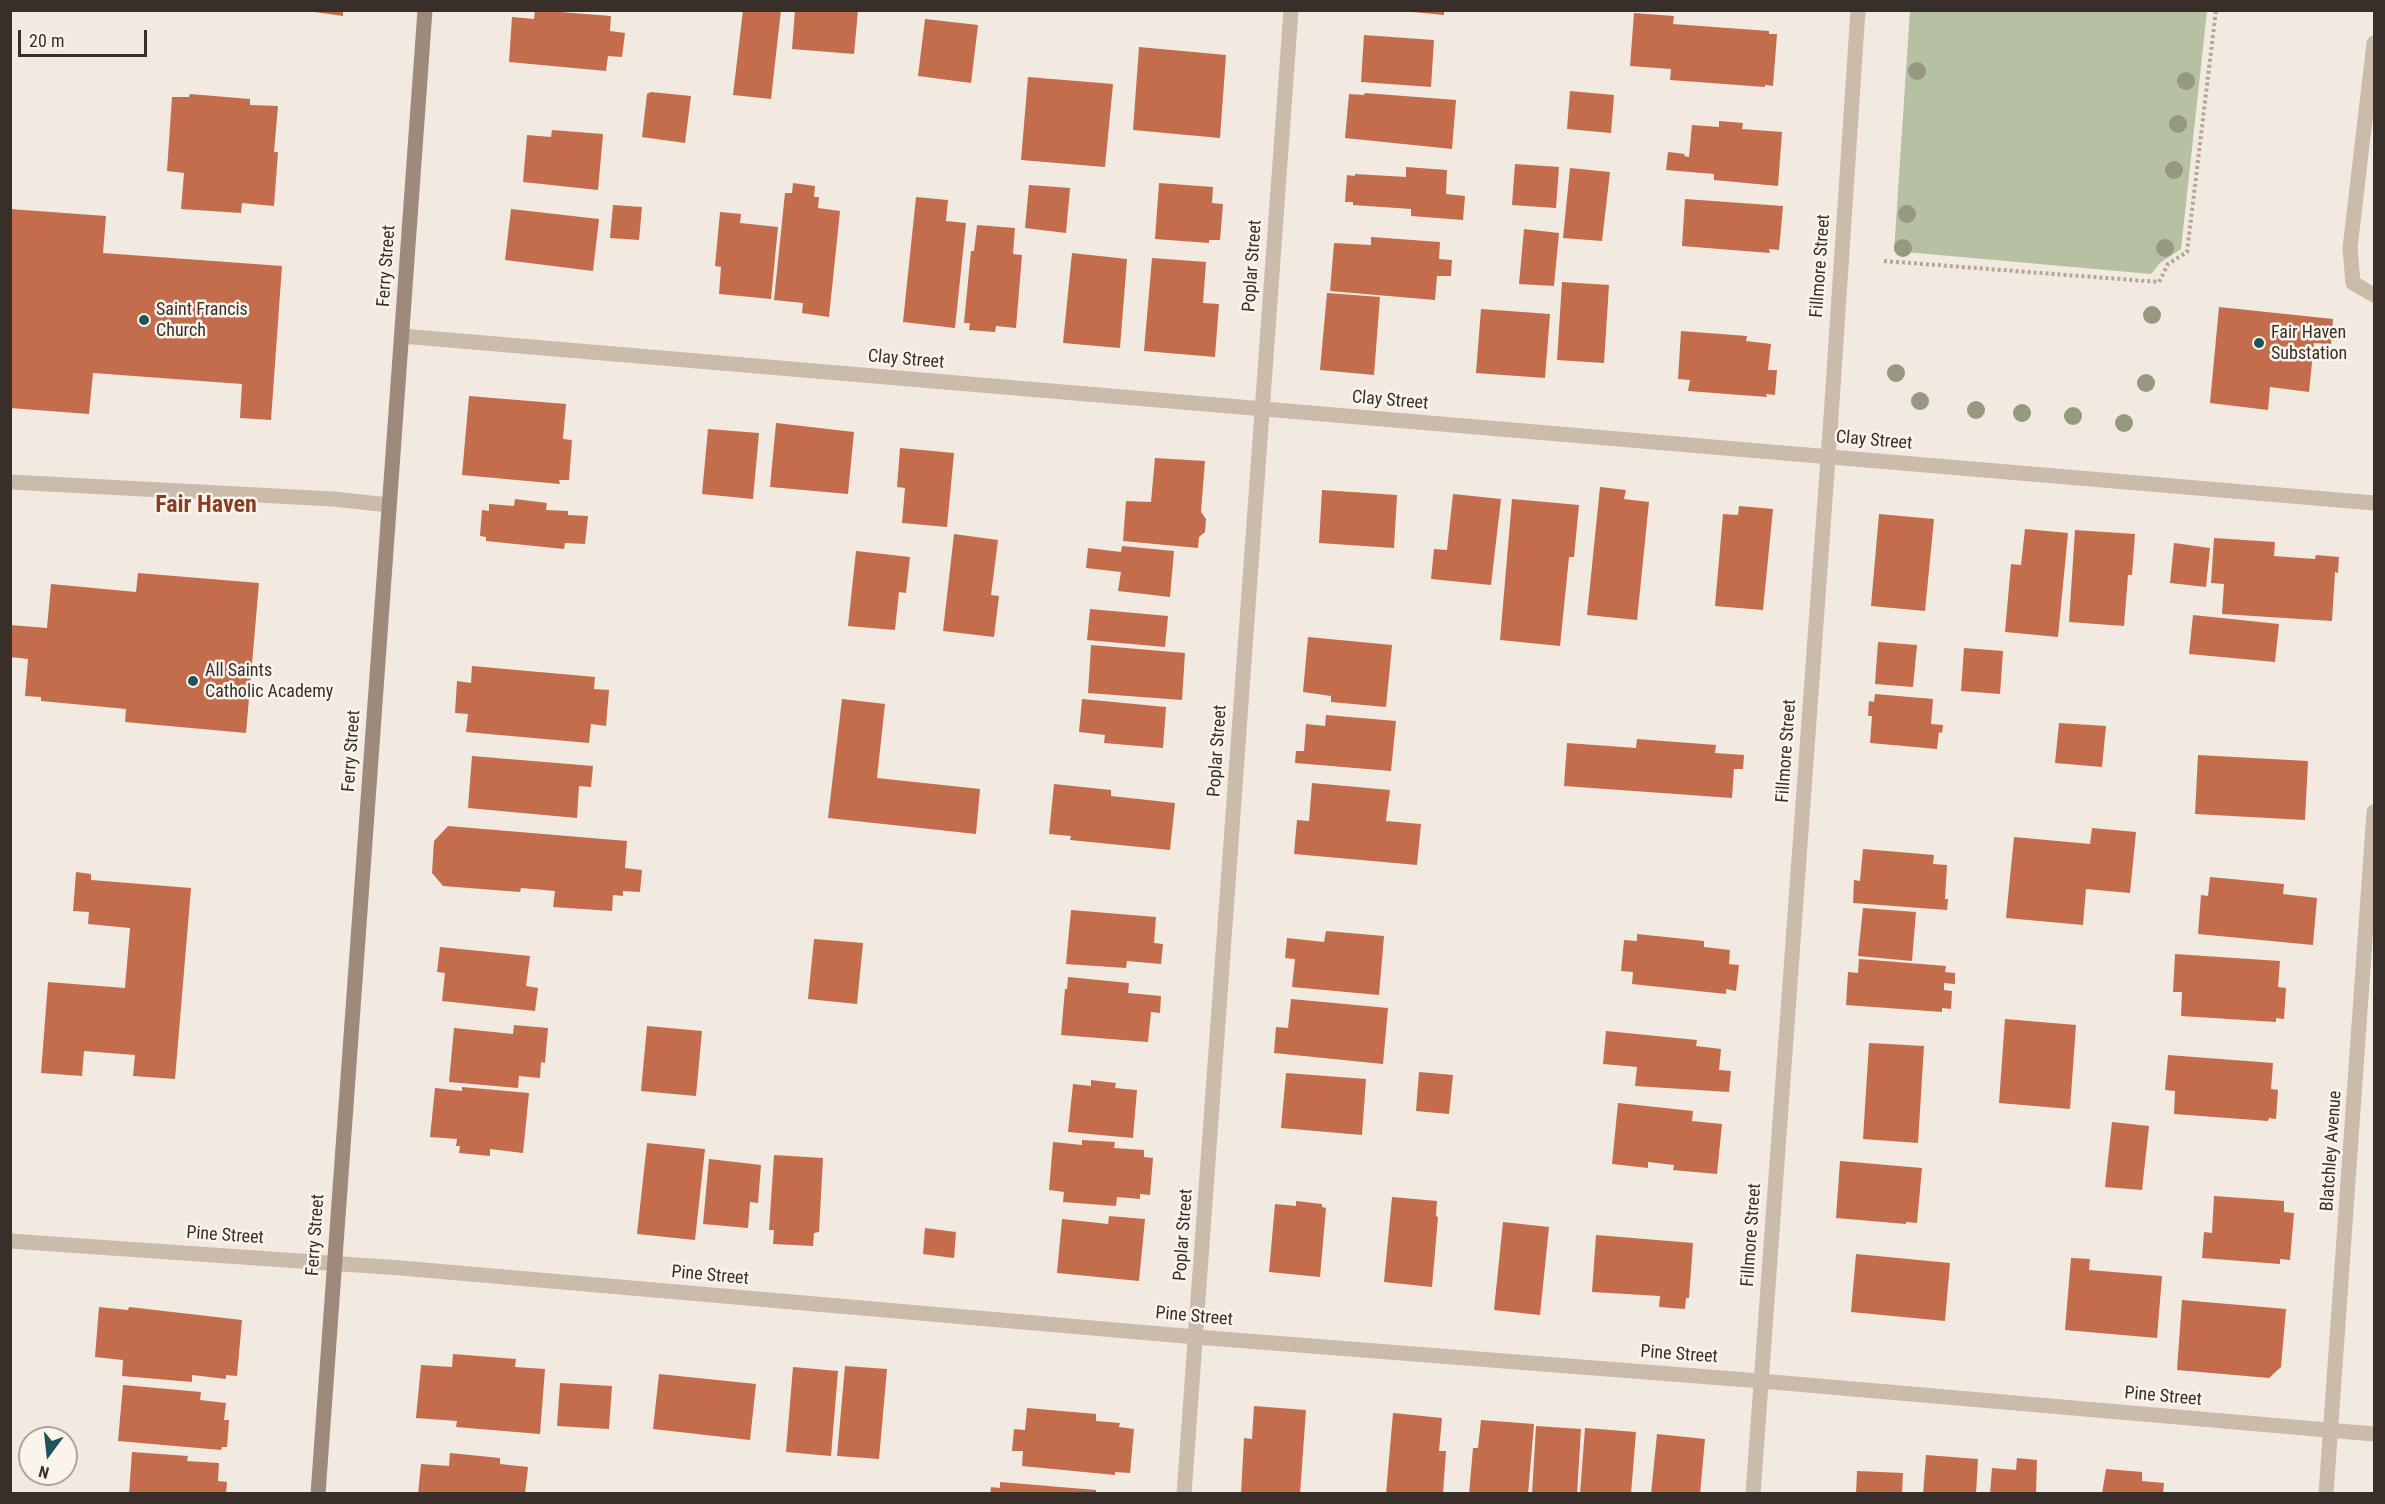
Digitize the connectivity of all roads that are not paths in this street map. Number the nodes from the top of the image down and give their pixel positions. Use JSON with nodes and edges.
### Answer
{"nodes":[{"id":1,"x":425,"y":10,"type":"edge"},
{"id":2,"x":1291,"y":10,"type":"edge"},
{"id":3,"x":1858,"y":10,"type":"edge"},
{"id":4,"x":2374,"y":43,"type":"edge"},
{"id":5,"x":2374,"y":294,"type":"edge"},
{"id":6,"x":402,"y":336,"type":"junction"},
{"id":7,"x":1262,"y":410,"type":"junction"},
{"id":8,"x":1828,"y":457,"type":"junction"},
{"id":9,"x":10,"y":482,"type":"edge"},
{"id":10,"x":2374,"y":503,"type":"edge"},
{"id":11,"x":389,"y":505,"type":"junction"},
{"id":12,"x":2374,"y":812,"type":"edge"},
{"id":13,"x":10,"y":1241,"type":"edge"},
{"id":14,"x":333,"y":1263,"type":"junction"},
{"id":15,"x":1196,"y":1337,"type":"junction"},
{"id":16,"x":1761,"y":1381,"type":"junction"},
{"id":17,"x":2332,"y":1431,"type":"junction"},
{"id":18,"x":2374,"y":1434,"type":"edge"},
{"id":19,"x":318,"y":1494,"type":"edge"},
{"id":20,"x":1184,"y":1494,"type":"edge"},
{"id":21,"x":1754,"y":1494,"type":"edge"},
{"id":22,"x":2326,"y":1494,"type":"edge"}],
"edges":[{"from":1,"to":6,"type":"main road","name":"Ferry Street"},
{"from":2,"to":7,"type":"street","name":"Poplar Street"},
{"from":3,"to":8,"type":"street","name":"Fillmore Street"},
{"from":4,"to":5,"type":"street"},
{"from":6,"to":7,"type":"street","name":"Clay Street"},
{"from":6,"to":11,"type":"main road","name":"Ferry Street"},
{"from":7,"to":8,"type":"street","name":"Clay Street"},
{"from":7,"to":15,"type":"street","name":"Poplar Street"},
{"from":8,"to":10,"type":"street","name":"Clay Street"},
{"from":8,"to":16,"type":"street","name":"Fillmore Street"},
{"from":9,"to":11,"type":"street"},
{"from":11,"to":14,"type":"main road","name":"Ferry Street"},
{"from":12,"to":17,"type":"street","name":"Blatchley Avenue"},
{"from":13,"to":14,"type":"street","name":"Pine Street"},
{"from":14,"to":15,"type":"street","name":"Pine Street"},
{"from":14,"to":19,"type":"main road","name":"Ferry Street"},
{"from":15,"to":16,"type":"street","name":"Pine Street"},
{"from":15,"to":20,"type":"street","name":"Poplar Street"},
{"from":16,"to":17,"type":"street","name":"Pine Street"},
{"from":16,"to":21,"type":"street","name":"Fillmore Street"},
{"from":17,"to":18,"type":"street","name":"Pine Street"},
{"from":17,"to":22,"type":"street","name":"Blatchley Avenue"}]}
